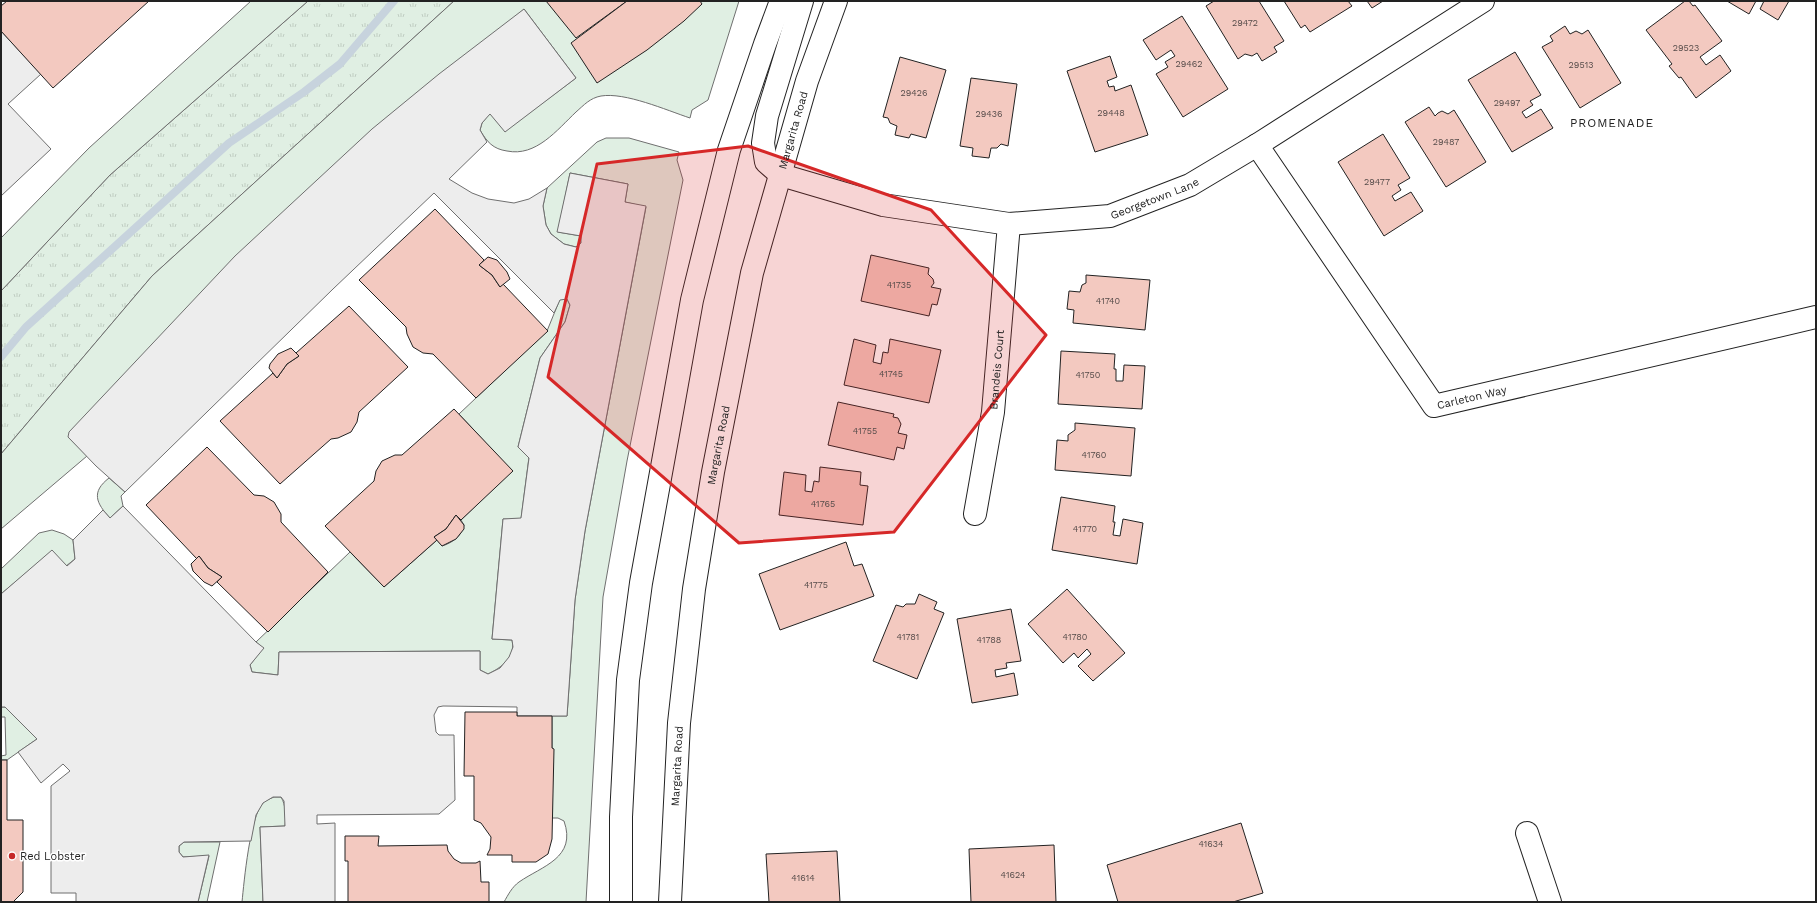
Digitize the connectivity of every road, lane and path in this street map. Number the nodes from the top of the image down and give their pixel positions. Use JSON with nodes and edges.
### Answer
{"nodes":[{"id":1,"x":781,"y":1,"type":"edge"},
{"id":2,"x":802,"y":1,"type":"edge"},
{"id":3,"x":836,"y":1,"type":"edge"},
{"id":4,"x":1483,"y":1,"type":"edge"},
{"id":5,"x":1257,"y":145,"type":"junction"},
{"id":6,"x":780,"y":175,"type":"junction"},
{"id":7,"x":1009,"y":224,"type":"junction"},
{"id":8,"x":1816,"y":317,"type":"edge"},
{"id":9,"x":975,"y":514,"type":"dead end"},
{"id":10,"x":1527,"y":833,"type":"dead end"},
{"id":11,"x":621,"y":902,"type":"edge"},
{"id":12,"x":670,"y":902,"type":"edge"},
{"id":13,"x":1550,"y":902,"type":"edge"}],
"edges":[{"from":1,"to":11,"type":"main road"},
{"from":2,"to":6,"type":"main road"},
{"from":3,"to":6,"type":"main road","name":"Margarita Road"},
{"from":4,"to":5,"type":"main road","name":"Georgetown Lane"},
{"from":5,"to":7,"type":"main road","name":"Georgetown Lane"},
{"from":5,"to":8,"type":"main road","name":"Carleton Way"},
{"from":6,"to":7,"type":"main road","name":"Georgetown Lane"},
{"from":6,"to":12,"type":"main road","name":"Margarita Road"},
{"from":7,"to":9,"type":"main road","name":"Brandeis Court"},
{"from":10,"to":13,"type":"main road"}]}
